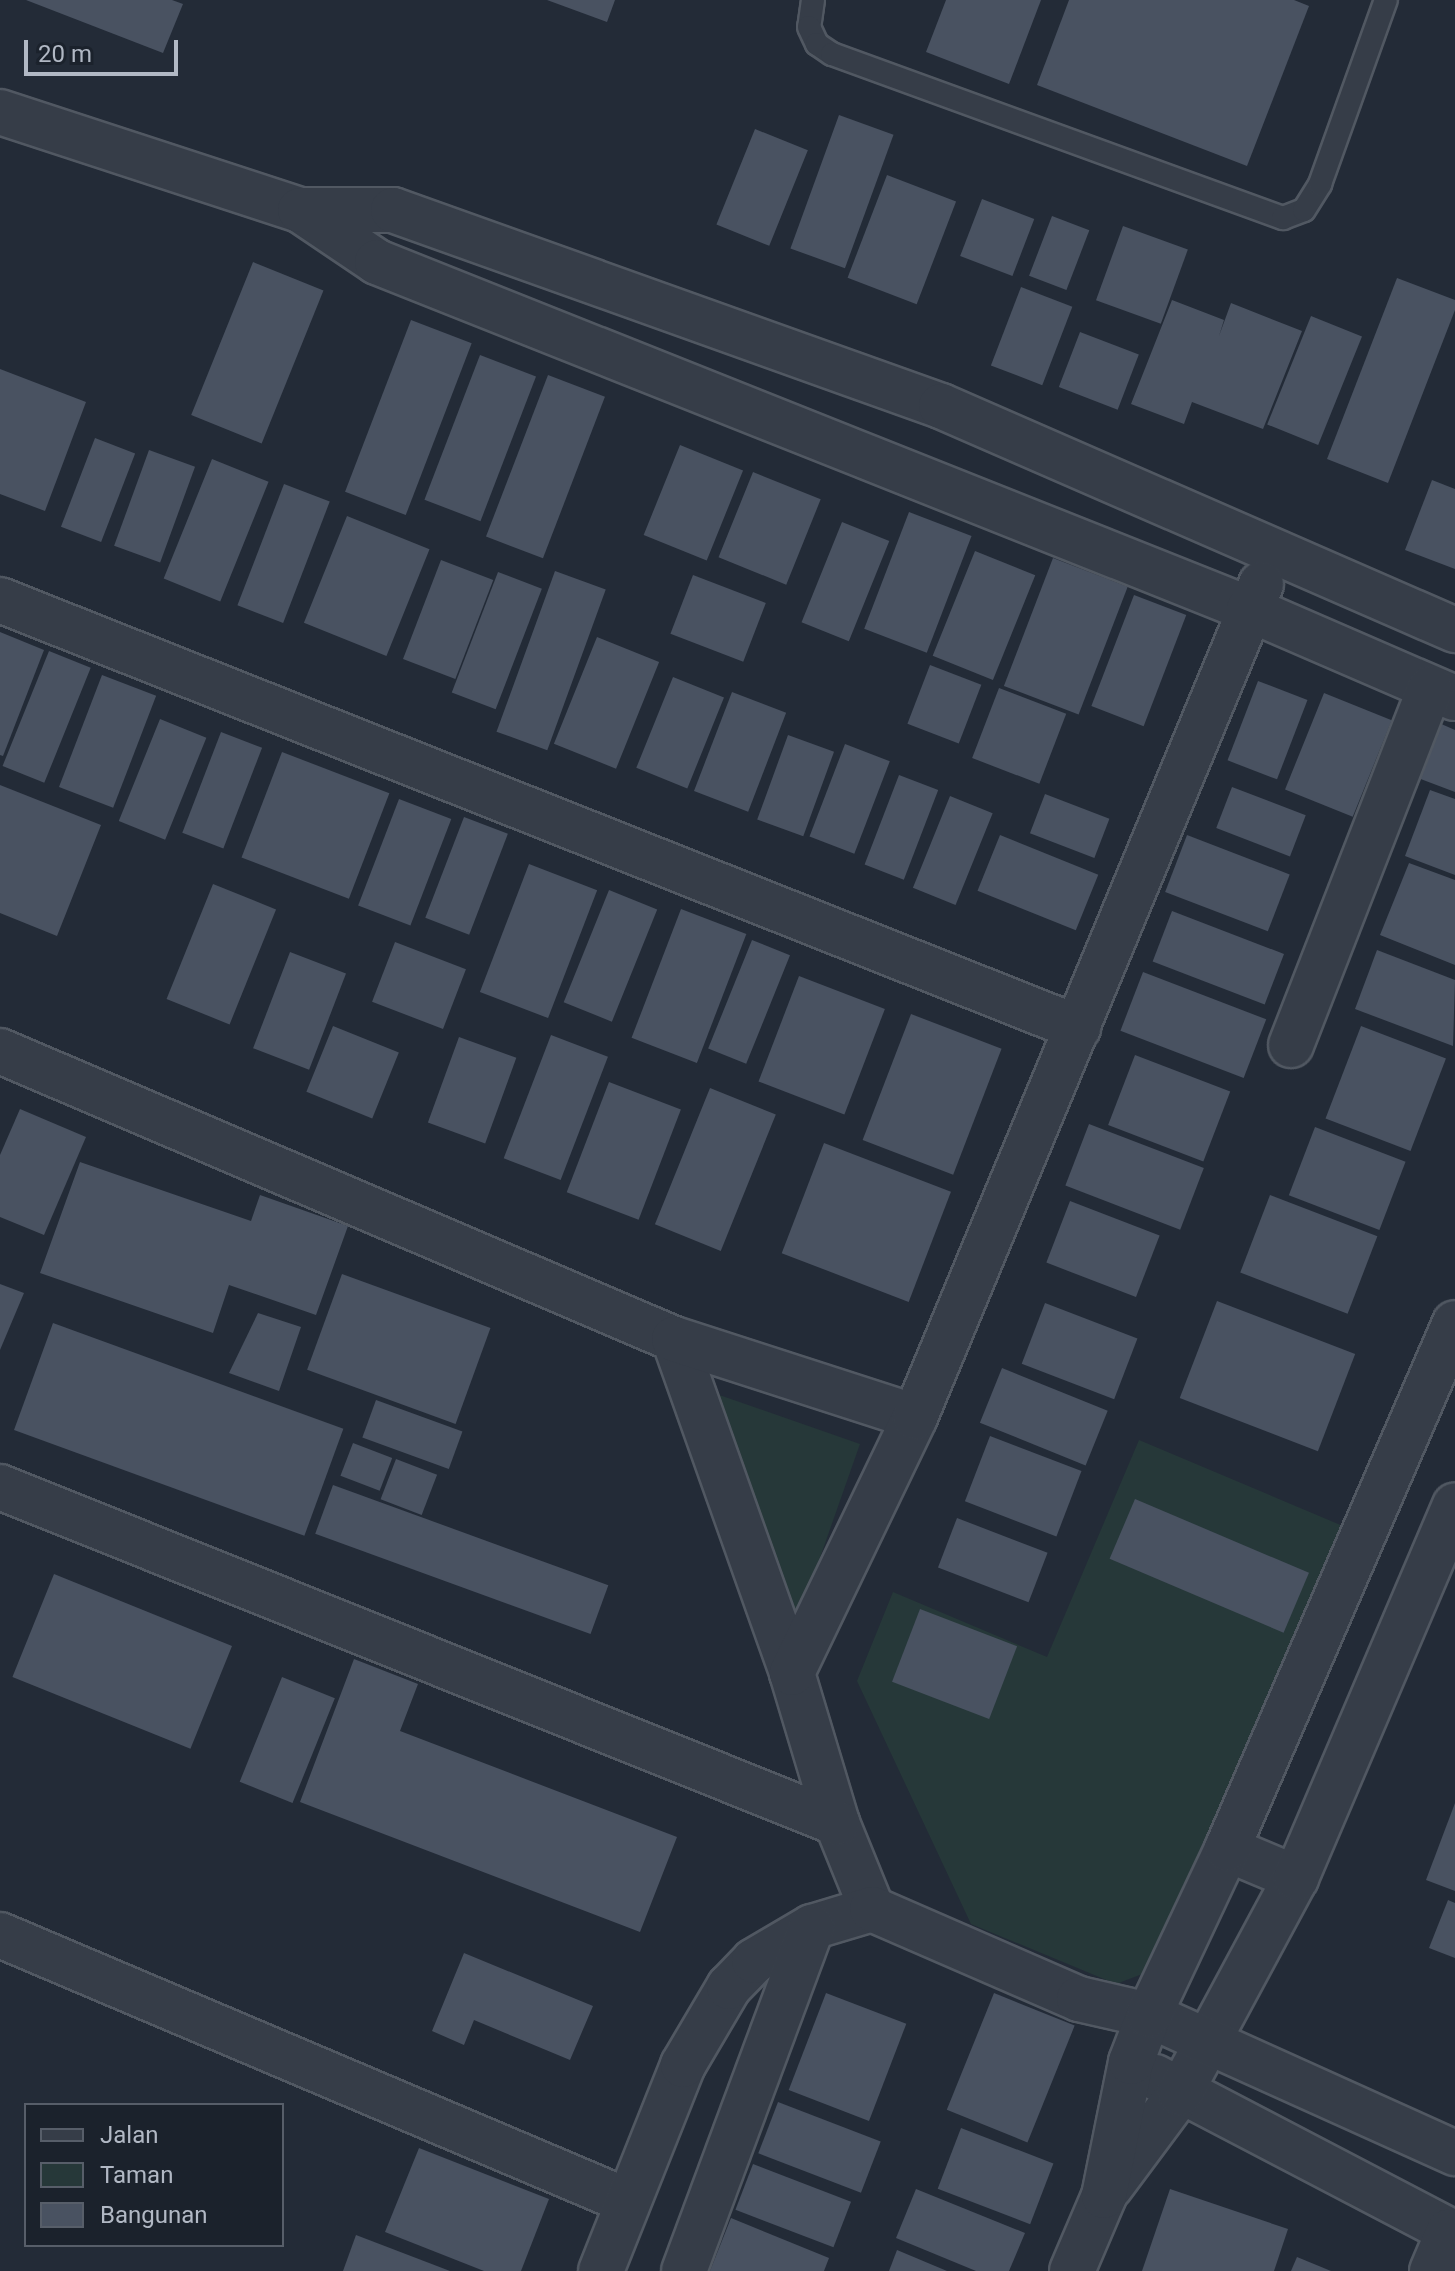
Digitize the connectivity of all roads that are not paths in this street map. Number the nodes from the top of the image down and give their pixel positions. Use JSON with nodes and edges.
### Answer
{"nodes":[{"id":1,"x":813,"y":0,"type":"edge"},
{"id":2,"x":1386,"y":0,"type":"edge"},
{"id":3,"x":0,"y":112,"type":"edge"},
{"id":4,"x":300,"y":210,"type":"junction"},
{"id":5,"x":1276,"y":551,"type":"junction"},
{"id":6,"x":0,"y":600,"type":"edge"},
{"id":7,"x":1249,"y":609,"type":"junction"},
{"id":8,"x":1455,"y":630,"type":"edge"},
{"id":9,"x":1443,"y":693,"type":"edge"},
{"id":10,"x":1078,"y":1028,"type":"junction"},
{"id":11,"x":1291,"y":1045,"type":"dead end"},
{"id":12,"x":0,"y":1051,"type":"edge"},
{"id":13,"x":1455,"y":1323,"type":"edge"},
{"id":14,"x":674,"y":1339,"type":"junction"},
{"id":15,"x":915,"y":1417,"type":"junction"},
{"id":16,"x":0,"y":1487,"type":"edge"},
{"id":17,"x":1455,"y":1506,"type":"edge"},
{"id":18,"x":792,"y":1673,"type":"junction"},
{"id":19,"x":837,"y":1823,"type":"junction"},
{"id":20,"x":1227,"y":1849,"type":"junction"},
{"id":21,"x":1296,"y":1878,"type":"junction"},
{"id":22,"x":872,"y":1909,"type":"junction"},
{"id":23,"x":812,"y":1927,"type":"junction"},
{"id":24,"x":0,"y":1935,"type":"edge"},
{"id":25,"x":1079,"y":1999,"type":"junction"},
{"id":26,"x":1149,"y":2015,"type":"junction"},
{"id":27,"x":1208,"y":2044,"type":"junction"},
{"id":28,"x":1131,"y":2062,"type":"junction"},
{"id":29,"x":1180,"y":2093,"type":"junction"},
{"id":30,"x":1455,"y":2153,"type":"edge"},
{"id":31,"x":1104,"y":2196,"type":"junction"},
{"id":32,"x":627,"y":2201,"type":"junction"},
{"id":33,"x":1452,"y":2233,"type":"edge"},
{"id":34,"x":601,"y":2271,"type":"edge"},
{"id":35,"x":684,"y":2271,"type":"edge"},
{"id":36,"x":1072,"y":2271,"type":"edge"},
{"id":37,"x":1432,"y":2271,"type":"edge"}],
"edges":[{"from":1,"to":2,"type":"lane"},
{"from":3,"to":4,"type":"street"},
{"from":4,"to":5,"type":"street"},
{"from":4,"to":7,"type":"street"},
{"from":5,"to":7,"type":"street"},
{"from":5,"to":8,"type":"street"},
{"from":6,"to":10,"type":"street"},
{"from":7,"to":9,"type":"street"},
{"from":7,"to":10,"type":"street"},
{"from":9,"to":11,"type":"street"},
{"from":10,"to":15,"type":"street"},
{"from":12,"to":14,"type":"street"},
{"from":13,"to":20,"type":"street"},
{"from":14,"to":15,"type":"street"},
{"from":14,"to":18,"type":"street"},
{"from":15,"to":18,"type":"street"},
{"from":16,"to":19,"type":"street"},
{"from":17,"to":21,"type":"street"},
{"from":18,"to":19,"type":"street"},
{"from":19,"to":22,"type":"street"},
{"from":20,"to":21,"type":"street"},
{"from":20,"to":26,"type":"street"},
{"from":21,"to":27,"type":"street"},
{"from":22,"to":23,"type":"street"},
{"from":22,"to":25,"type":"street"},
{"from":23,"to":32,"type":"street"},
{"from":23,"to":35,"type":"street"},
{"from":24,"to":32,"type":"street"},
{"from":25,"to":26,"type":"street"},
{"from":25,"to":28,"type":"street"},
{"from":26,"to":27,"type":"street"},
{"from":26,"to":28,"type":"street"},
{"from":27,"to":29,"type":"street"},
{"from":27,"to":30,"type":"street"},
{"from":28,"to":29,"type":"street"},
{"from":28,"to":31,"type":"street"},
{"from":29,"to":31,"type":"street"},
{"from":29,"to":33,"type":"street"},
{"from":31,"to":36,"type":"street"},
{"from":32,"to":34,"type":"street"},
{"from":33,"to":37,"type":"street"}]}
